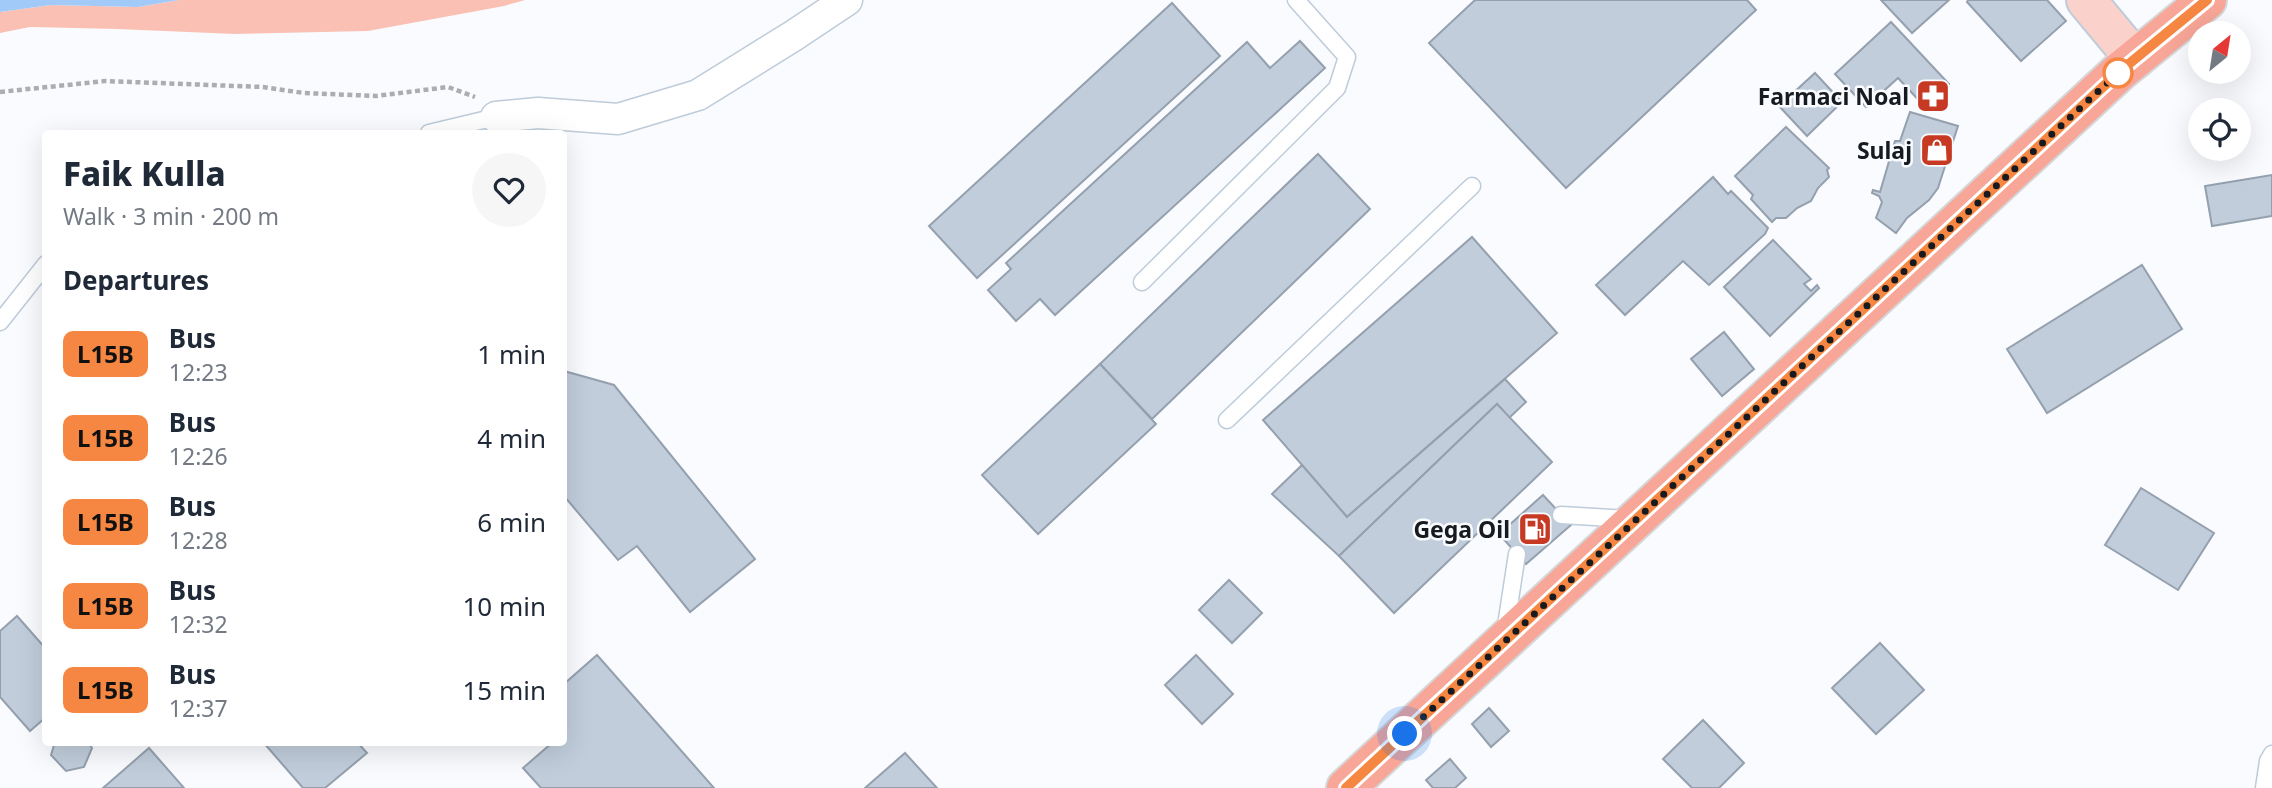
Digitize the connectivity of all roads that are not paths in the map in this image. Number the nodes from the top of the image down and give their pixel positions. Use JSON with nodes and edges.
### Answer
{"nodes":[{"id":1,"x":847,"y":0,"type":"edge"},
{"id":2,"x":1296,"y":0,"type":"edge"},
{"id":3,"x":2086,"y":0,"type":"edge"},
{"id":4,"x":2207,"y":0,"type":"edge"},
{"id":5,"x":2135,"y":59,"type":"junction"},
{"id":6,"x":496,"y":117,"type":"joint"},
{"id":7,"x":442,"y":130,"type":"edge"},
{"id":8,"x":1472,"y":186,"type":"dead end"},
{"id":9,"x":42,"y":269,"type":"edge"},
{"id":10,"x":1142,"y":282,"type":"dead end"},
{"id":11,"x":0,"y":322,"type":"edge"},
{"id":12,"x":1227,"y":420,"type":"dead end"},
{"id":13,"x":1561,"y":515,"type":"dead end"},
{"id":14,"x":1637,"y":520,"type":"junction"},
{"id":15,"x":1517,"y":554,"type":"dead end"},
{"id":16,"x":1504,"y":641,"type":"junction"},
{"id":17,"x":2272,"y":754,"type":"edge"},
{"id":18,"x":1346,"y":788,"type":"edge"},
{"id":19,"x":2264,"y":788,"type":"edge"}],
"edges":[{"from":1,"to":6,"type":"street"},
{"from":2,"to":10,"type":"lane"},
{"from":3,"to":5,"type":"main road"},
{"from":4,"to":5,"type":"main road"},
{"from":5,"to":14,"type":"main road"},
{"from":6,"to":7,"type":"lane"},
{"from":8,"to":12,"type":"lane"},
{"from":9,"to":11,"type":"lane"},
{"from":13,"to":14,"type":"lane"},
{"from":14,"to":16,"type":"main road"},
{"from":15,"to":16,"type":"lane"},
{"from":16,"to":18,"type":"main road"},
{"from":17,"to":19,"type":"lane"}]}
